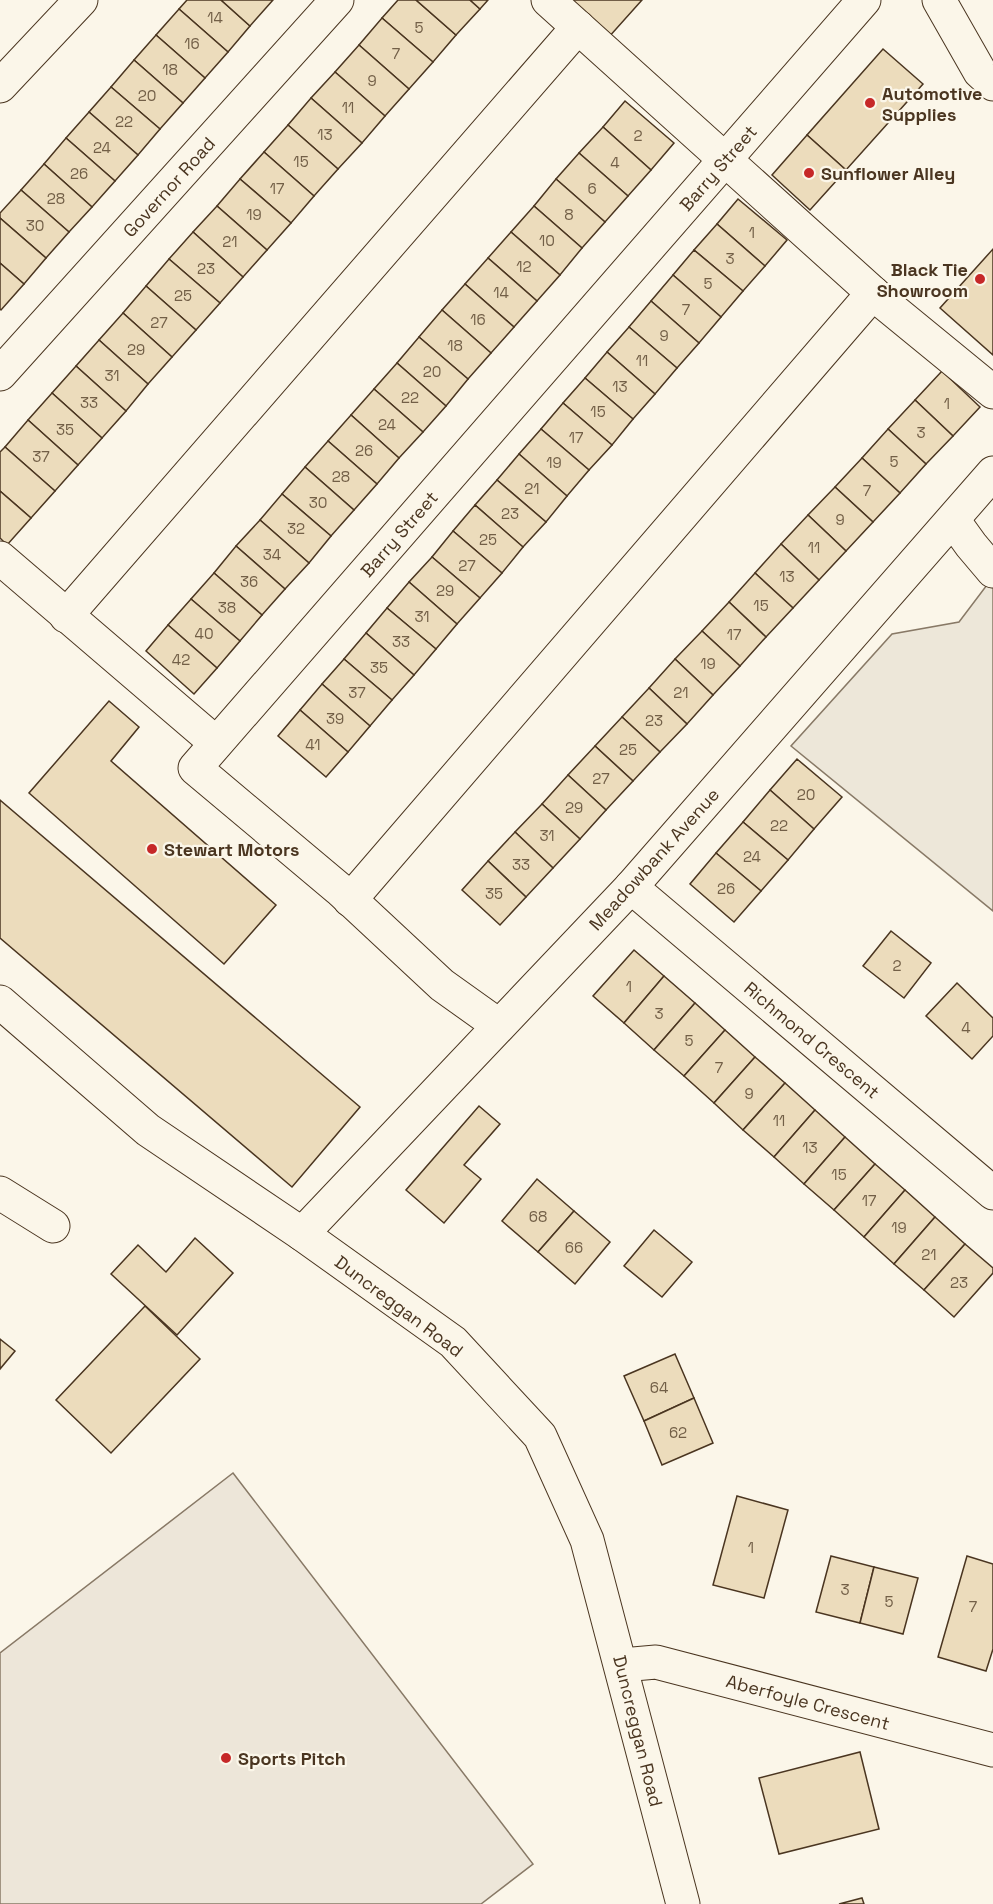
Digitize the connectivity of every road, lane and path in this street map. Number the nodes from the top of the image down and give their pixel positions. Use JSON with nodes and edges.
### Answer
{"nodes":[{"id":1,"x":81,"y":0,"type":"edge"},
{"id":2,"x":337,"y":0,"type":"edge"},
{"id":3,"x":548,"y":0,"type":"edge"},
{"id":4,"x":864,"y":0,"type":"edge"},
{"id":5,"x":939,"y":0,"type":"edge"},
{"id":6,"x":578,"y":27,"type":"junction"},
{"id":7,"x":993,"y":84,"type":"edge"},
{"id":8,"x":0,"y":86,"type":"edge"},
{"id":9,"x":726,"y":158,"type":"junction"},
{"id":10,"x":873,"y":293,"type":"junction"},
{"id":11,"x":0,"y":374,"type":"edge"},
{"id":12,"x":993,"y":392,"type":"edge"},
{"id":13,"x":993,"y":473,"type":"edge"},
{"id":14,"x":953,"y":520,"type":"junction"},
{"id":15,"x":0,"y":558,"type":"edge"},
{"id":16,"x":993,"y":571,"type":"edge"},
{"id":17,"x":66,"y":616,"type":"junction"},
{"id":18,"x":216,"y":743,"type":"junction"},
{"id":19,"x":632,"y":887,"type":"junction"},
{"id":20,"x":350,"y":900,"type":"junction"},
{"id":21,"x":0,"y":1002,"type":"edge"},
{"id":22,"x":498,"y":1025,"type":"junction"},
{"id":23,"x":0,"y":1193,"type":"edge"},
{"id":24,"x":993,"y":1193,"type":"edge"},
{"id":25,"x":53,"y":1226,"type":"dead end"},
{"id":26,"x":302,"y":1234,"type":"junction"},
{"id":27,"x":622,"y":1665,"type":"junction"},
{"id":28,"x":993,"y":1750,"type":"edge"},
{"id":29,"x":682,"y":1904,"type":"edge"}],
"edges":[{"from":1,"to":8,"type":"main road"},
{"from":2,"to":11,"type":"main road","name":"Governor Road"},
{"from":3,"to":6,"type":"main road"},
{"from":4,"to":9,"type":"main road","name":"Barry Street"},
{"from":5,"to":7,"type":"main road"},
{"from":6,"to":9,"type":"main road"},
{"from":6,"to":17,"type":"main road"},
{"from":9,"to":10,"type":"main road"},
{"from":9,"to":18,"type":"main road","name":"Barry Street"},
{"from":10,"to":12,"type":"main road"},
{"from":10,"to":20,"type":"main road"},
{"from":13,"to":14,"type":"main road","name":"Meadowbank Avenue"},
{"from":14,"to":16,"type":"main road"},
{"from":14,"to":19,"type":"main road","name":"Meadowbank Avenue"},
{"from":15,"to":17,"type":"main road"},
{"from":17,"to":18,"type":"main road"},
{"from":18,"to":20,"type":"main road","name":"Barry Street"},
{"from":19,"to":22,"type":"main road","name":"Meadowbank Avenue"},
{"from":19,"to":24,"type":"main road","name":"Richmond Crescent"},
{"from":20,"to":22,"type":"main road","name":"Barry Street"},
{"from":21,"to":26,"type":"main road","name":"Duncreggan Road"},
{"from":22,"to":26,"type":"main road","name":"Meadowbank Avenue"},
{"from":23,"to":25,"type":"main road"},
{"from":26,"to":27,"type":"main road","name":"Duncreggan Road"},
{"from":27,"to":28,"type":"main road","name":"Aberfoyle Crescent"},
{"from":27,"to":29,"type":"main road","name":"Duncreggan Road"}]}
